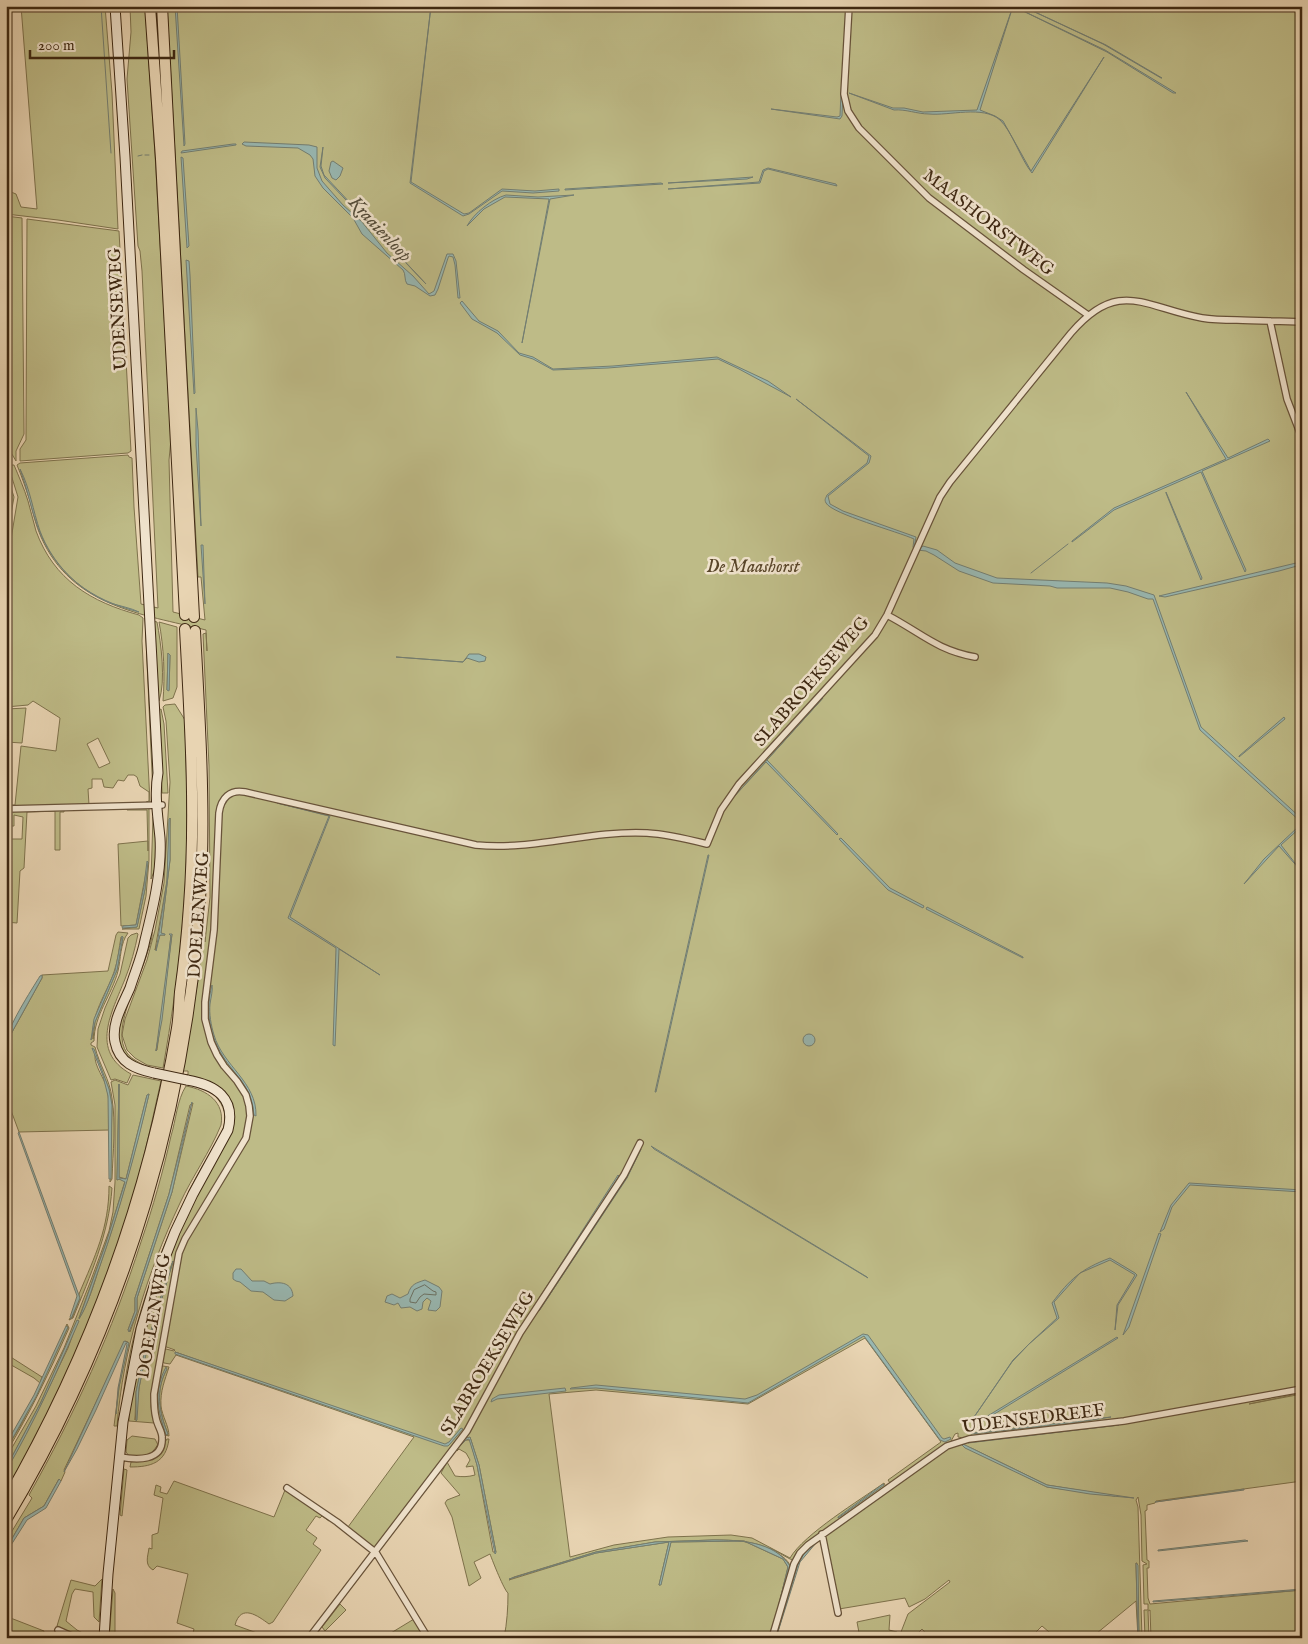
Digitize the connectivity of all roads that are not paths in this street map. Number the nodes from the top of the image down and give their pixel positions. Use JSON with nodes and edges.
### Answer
{"nodes":[{"id":1,"x":115,"y":6,"type":"edge"},
{"id":2,"x":150,"y":6,"type":"edge"},
{"id":3,"x":162,"y":6,"type":"edge"},
{"id":4,"x":849,"y":6,"type":"edge"},
{"id":5,"x":1088,"y":315,"type":"junction"},
{"id":6,"x":1270,"y":321,"type":"junction"},
{"id":7,"x":1302,"y":322,"type":"edge"},
{"id":8,"x":1302,"y":438,"type":"edge"},
{"id":9,"x":887,"y":615,"type":"junction"},
{"id":10,"x":975,"y":657,"type":"dead end"},
{"id":11,"x":160,"y":805,"type":"junction"},
{"id":12,"x":6,"y":809,"type":"edge"},
{"id":13,"x":707,"y":844,"type":"joint"},
{"id":14,"x":640,"y":1143,"type":"dead end"},
{"id":15,"x":1302,"y":1389,"type":"edge"},
{"id":16,"x":122,"y":1458,"type":"junction"},
{"id":17,"x":287,"y":1488,"type":"dead end"},
{"id":18,"x":6,"y":1501,"type":"edge"},
{"id":19,"x":6,"y":1520,"type":"edge"},
{"id":20,"x":822,"y":1534,"type":"junction"},
{"id":21,"x":375,"y":1551,"type":"junction"},
{"id":22,"x":838,"y":1613,"type":"dead end"},
{"id":23,"x":58,"y":1630,"type":"dead end"},
{"id":24,"x":76,"y":1638,"type":"edge"},
{"id":25,"x":104,"y":1638,"type":"edge"},
{"id":26,"x":108,"y":1638,"type":"edge"},
{"id":27,"x":309,"y":1638,"type":"edge"},
{"id":28,"x":428,"y":1638,"type":"edge"},
{"id":29,"x":772,"y":1638,"type":"edge"}],
"edges":[{"from":1,"to":11,"type":"street","name":"UDENSEWEG"},
{"from":2,"to":3,"type":"highway"},
{"from":4,"to":5,"type":"street","name":"MAASHORSTWEG"},
{"from":5,"to":6,"type":"street","name":"SLABROEKSEWEG"},
{"from":5,"to":9,"type":"street","name":"SLABROEKSEWEG"},
{"from":6,"to":7,"type":"street","name":"SLABROEKSEWEG"},
{"from":6,"to":8,"type":"street"},
{"from":9,"to":10,"type":"street"},
{"from":9,"to":13,"type":"street","name":"SLABROEKSEWEG"},
{"from":11,"to":12,"type":"street"},
{"from":11,"to":16,"type":"street","name":"UDENSEWEG","bridge":true},
{"from":13,"to":16,"type":"street","name":"DOELENWEG"},
{"from":14,"to":21,"type":"street","name":"SLABROEKSEWEG"},
{"from":15,"to":20,"type":"street","name":"UDENSEDREEF"},
{"from":16,"to":25,"type":"street"},
{"from":16,"to":26,"type":"street"},
{"from":17,"to":21,"type":"street"},
{"from":18,"to":19,"type":"highway"},
{"from":20,"to":22,"type":"street"},
{"from":20,"to":29,"type":"street","name":"UDENSEDREEF"},
{"from":21,"to":27,"type":"street","name":"SLABROEKSEWEG"},
{"from":21,"to":28,"type":"street"},
{"from":23,"to":24,"type":"street"}]}
